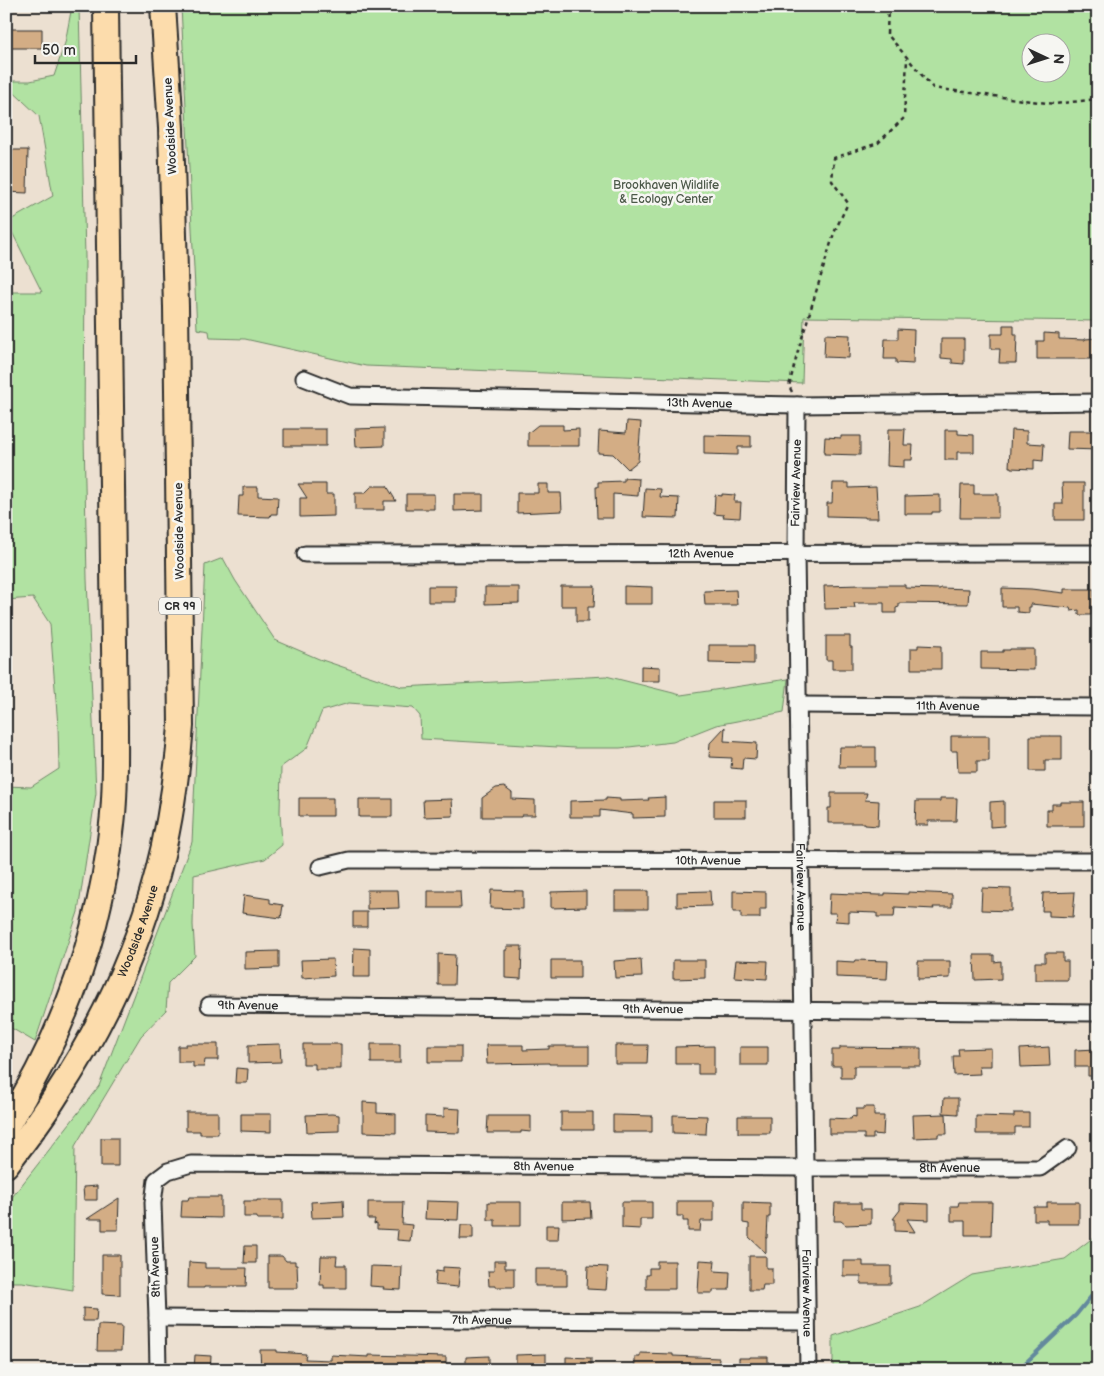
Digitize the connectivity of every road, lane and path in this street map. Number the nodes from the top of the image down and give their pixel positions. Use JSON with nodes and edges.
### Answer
{"nodes":[{"id":1,"x":106,"y":6,"type":"edge"},
{"id":2,"x":163,"y":6,"type":"edge"},
{"id":3,"x":888,"y":6,"type":"edge"},
{"id":4,"x":908,"y":59,"type":"junction"},
{"id":5,"x":1098,"y":99,"type":"edge"},
{"id":6,"x":304,"y":378,"type":"dead end"},
{"id":7,"x":1098,"y":402,"type":"edge"},
{"id":8,"x":797,"y":405,"type":"junction"},
{"id":9,"x":1098,"y":552,"type":"edge"},
{"id":10,"x":796,"y":553,"type":"junction"},
{"id":11,"x":305,"y":554,"type":"dead end"},
{"id":12,"x":798,"y":705,"type":"junction"},
{"id":13,"x":1098,"y":707,"type":"edge"},
{"id":14,"x":801,"y":859,"type":"junction"},
{"id":15,"x":1098,"y":861,"type":"edge"},
{"id":16,"x":320,"y":868,"type":"dead end"},
{"id":17,"x":209,"y":1005,"type":"dead end"},
{"id":18,"x":802,"y":1011,"type":"junction"},
{"id":19,"x":1098,"y":1013,"type":"edge"},
{"id":20,"x":6,"y":1127,"type":"edge"},
{"id":21,"x":1068,"y":1148,"type":"dead end"},
{"id":22,"x":6,"y":1165,"type":"edge"},
{"id":23,"x":804,"y":1168,"type":"junction"},
{"id":24,"x":157,"y":1318,"type":"junction"},
{"id":25,"x":807,"y":1322,"type":"junction"},
{"id":26,"x":158,"y":1370,"type":"edge"},
{"id":27,"x":808,"y":1370,"type":"edge"}],
"edges":[{"from":1,"to":20,"type":"main road"},
{"from":2,"to":22,"type":"main road","name":"Woodside Avenue","number":"CR 99"},
{"from":3,"to":4,"type":"path"},
{"from":4,"to":5,"type":"path"},
{"from":4,"to":8,"type":"path"},
{"from":6,"to":8,"type":"street","name":"13th Avenue"},
{"from":7,"to":8,"type":"street","name":"13th Avenue"},
{"from":8,"to":10,"type":"street","name":"Fairview Avenue"},
{"from":9,"to":10,"type":"street","name":"12th Avenue"},
{"from":10,"to":11,"type":"street","name":"12th Avenue"},
{"from":10,"to":12,"type":"street","name":"Fairview Avenue"},
{"from":12,"to":13,"type":"street","name":"11th Avenue"},
{"from":12,"to":14,"type":"street","name":"Fairview Avenue"},
{"from":14,"to":15,"type":"street","name":"10th Avenue"},
{"from":14,"to":16,"type":"street","name":"10th Avenue"},
{"from":14,"to":18,"type":"street","name":"Fairview Avenue"},
{"from":17,"to":18,"type":"street","name":"9th Avenue"},
{"from":18,"to":19,"type":"street","name":"9th Avenue"},
{"from":18,"to":23,"type":"street","name":"Fairview Avenue"},
{"from":21,"to":23,"type":"street","name":"8th Avenue"},
{"from":23,"to":24,"type":"street","name":"8th Avenue"},
{"from":23,"to":25,"type":"street","name":"Fairview Avenue"},
{"from":24,"to":25,"type":"street","name":"7th Avenue"},
{"from":24,"to":26,"type":"street"},
{"from":25,"to":27,"type":"street","name":"Fairview Avenue"}]}
